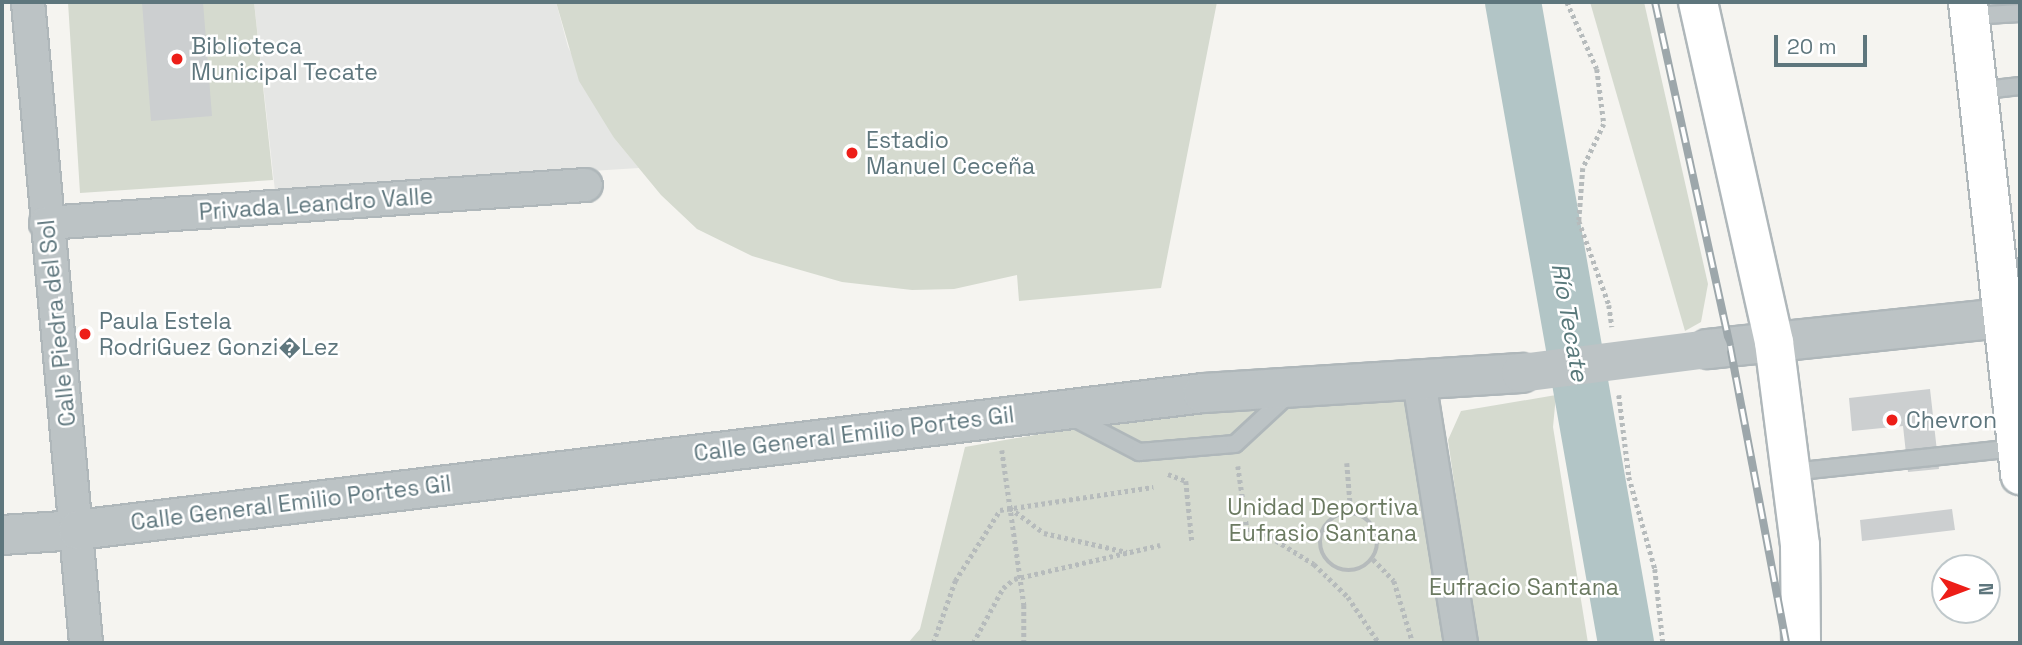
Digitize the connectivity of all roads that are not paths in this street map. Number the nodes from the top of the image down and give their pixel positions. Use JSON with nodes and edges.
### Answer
{"nodes":[{"id":1,"x":28,"y":2,"type":"edge"},
{"id":2,"x":1698,"y":3,"type":"edge"},
{"id":3,"x":1968,"y":9,"type":"edge"},
{"id":4,"x":2020,"y":13,"type":"edge"},
{"id":5,"x":2020,"y":86,"type":"edge"},
{"id":6,"x":1977,"y":91,"type":"junction"},
{"id":7,"x":586,"y":185,"type":"dead end"},
{"id":8,"x":46,"y":223,"type":"junction"},
{"id":9,"x":2012,"y":317,"type":"edge"},
{"id":10,"x":1774,"y":342,"type":"junction"},
{"id":11,"x":1419,"y":381,"type":"junction"},
{"id":12,"x":1294,"y":389,"type":"junction"},
{"id":13,"x":1060,"y":411,"type":"junction"},
{"id":14,"x":2019,"y":462,"type":"edge"},
{"id":15,"x":1791,"y":472,"type":"junction"},
{"id":16,"x":78,"y":530,"type":"junction"},
{"id":17,"x":2,"y":536,"type":"edge"},
{"id":18,"x":86,"y":643,"type":"edge"},
{"id":19,"x":1461,"y":643,"type":"edge"},
{"id":20,"x":1801,"y":643,"type":"edge"}],
"edges":[{"from":1,"to":8,"type":"street","name":"Calle Piedra del Sol"},
{"from":2,"to":10,"type":"main road"},
{"from":3,"to":4,"type":"lane"},
{"from":3,"to":6,"type":"main road"},
{"from":5,"to":6,"type":"lane"},
{"from":6,"to":9,"type":"main road"},
{"from":7,"to":8,"type":"street","name":"Privada Leandro Valle"},
{"from":8,"to":16,"type":"street","name":"Calle Piedra del Sol"},
{"from":9,"to":10,"type":"street","name":"Calle General Emilio Portes Gil"},
{"from":9,"to":14,"type":"main road"},
{"from":10,"to":11,"type":"street","name":"Calle General Emilio Portes Gil","bridge":true},
{"from":10,"to":15,"type":"main road"},
{"from":11,"to":12,"type":"street","name":"Calle General Emilio Portes Gil"},
{"from":11,"to":19,"type":"street"},
{"from":12,"to":13,"type":"street","name":"Calle General Emilio Portes Gil"},
{"from":12,"to":13,"type":"lane"},
{"from":13,"to":16,"type":"street","name":"Calle General Emilio Portes Gil"},
{"from":14,"to":15,"type":"lane"},
{"from":15,"to":20,"type":"main road"},
{"from":16,"to":17,"type":"street","name":"Calle General Emilio Portes Gil"},
{"from":16,"to":18,"type":"street","name":"Calle Piedra del Sol"}]}
